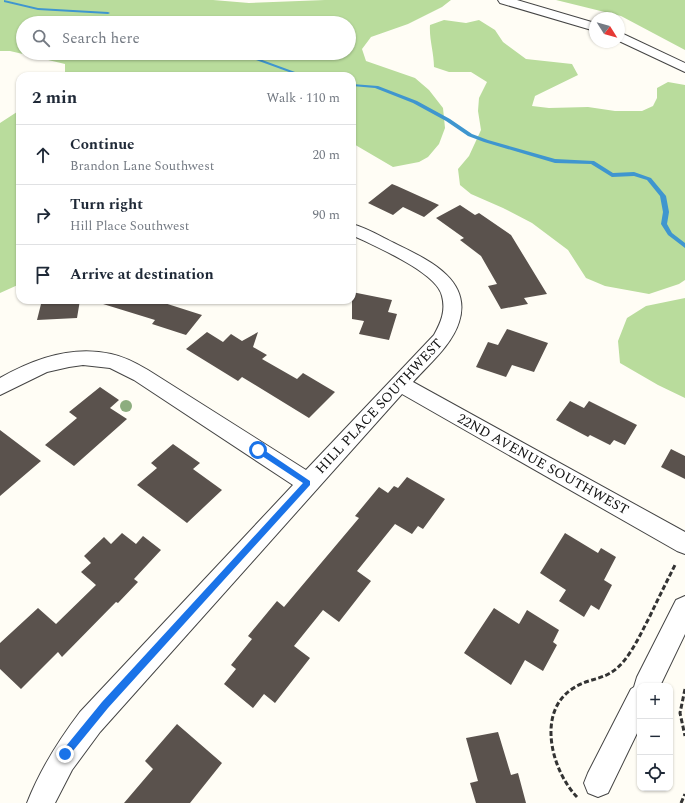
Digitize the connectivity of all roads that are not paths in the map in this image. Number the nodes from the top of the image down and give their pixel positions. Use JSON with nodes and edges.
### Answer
{"nodes":[{"id":1,"x":504,"y":0,"type":"edge"},
{"id":2,"x":589,"y":25,"type":"edge"},
{"id":3,"x":625,"y":39,"type":"edge"},
{"id":4,"x":685,"y":68,"type":"edge"},
{"id":5,"x":356,"y":231,"type":"edge"},
{"id":6,"x":400,"y":384,"type":"junction"},
{"id":7,"x":0,"y":387,"type":"edge"},
{"id":8,"x":308,"y":483,"type":"junction"},
{"id":9,"x":685,"y":544,"type":"edge"},
{"id":10,"x":685,"y":608,"type":"edge"},
{"id":11,"x":648,"y":683,"type":"edge"},
{"id":12,"x":637,"y":703,"type":"edge"},
{"id":13,"x":588,"y":791,"type":"road end"},
{"id":14,"x":41,"y":803,"type":"edge"}],
"edges":[{"from":1,"to":2,"type":"street"},
{"from":3,"to":4,"type":"street"},
{"from":5,"to":6,"type":"street","name":"HILL PLACE SOUTHWEST"},
{"from":6,"to":8,"type":"street","name":"HILL PLACE SOUTHWEST"},
{"from":6,"to":9,"type":"street","name":"22ND AVENUE SOUTHWEST"},
{"from":7,"to":8,"type":"street"},
{"from":8,"to":14,"type":"street","name":"HILL PLACE SOUTHWEST"},
{"from":10,"to":11,"type":"street"},
{"from":12,"to":13,"type":"street"}]}
